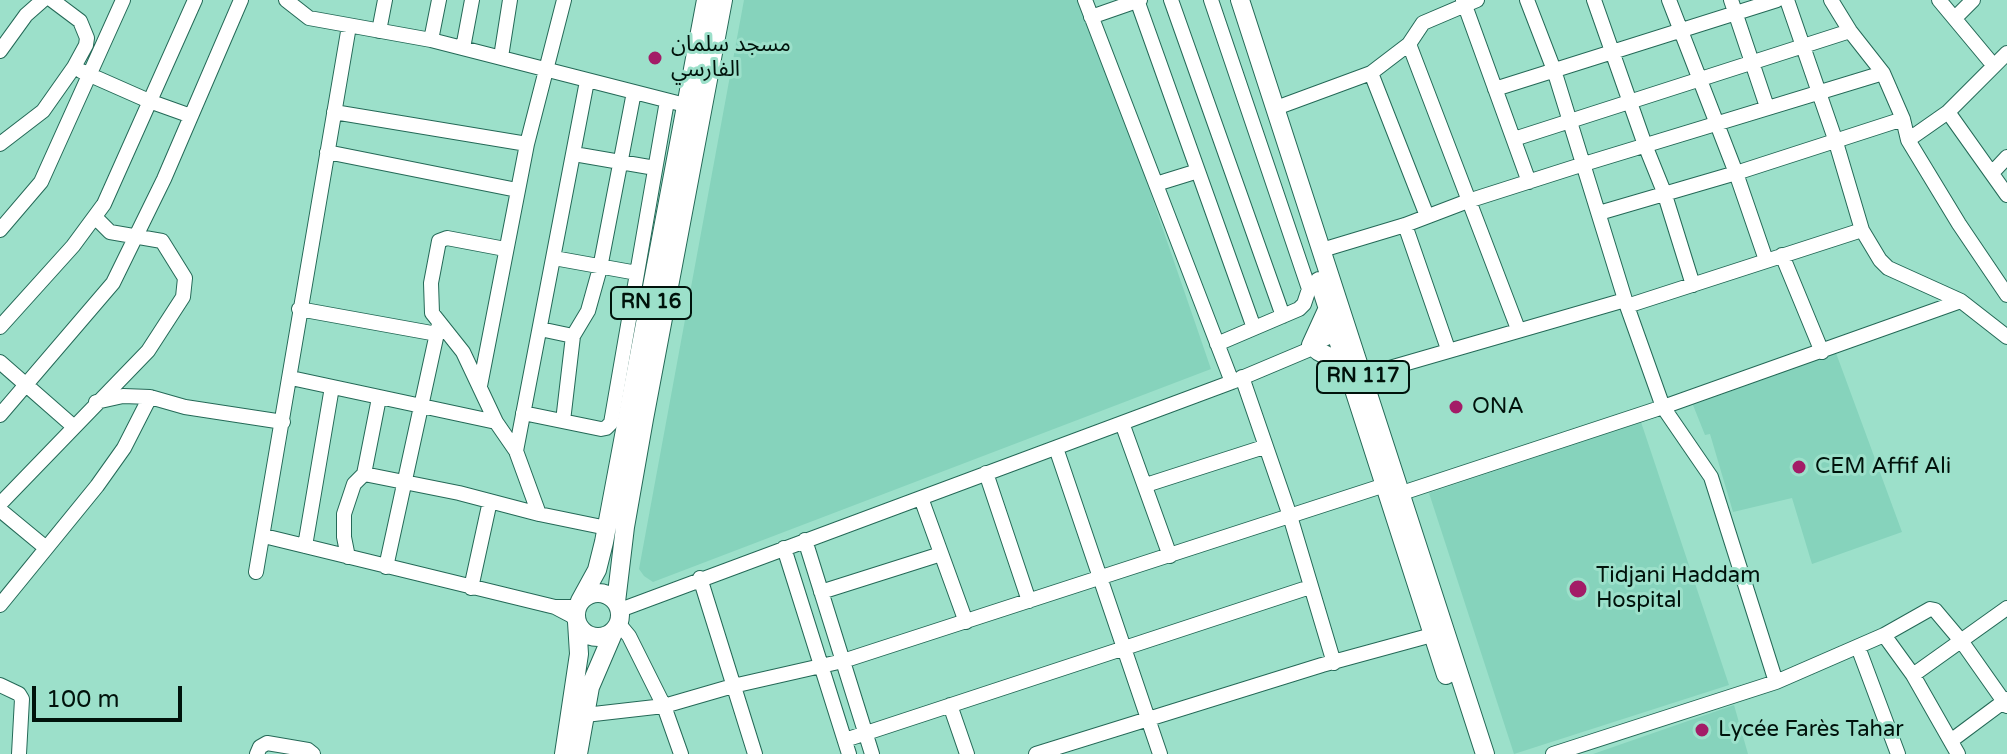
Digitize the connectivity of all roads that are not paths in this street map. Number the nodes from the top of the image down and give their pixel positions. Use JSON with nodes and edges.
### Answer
{"nodes":[{"id":1,"x":43,"y":0,"type":"edge"},
{"id":2,"x":52,"y":0,"type":"edge"},
{"id":3,"x":123,"y":0,"type":"edge"},
{"id":4,"x":195,"y":0,"type":"edge"},
{"id":5,"x":241,"y":0,"type":"edge"},
{"id":6,"x":286,"y":0,"type":"edge"},
{"id":7,"x":385,"y":0,"type":"edge"},
{"id":8,"x":439,"y":0,"type":"edge"},
{"id":9,"x":472,"y":0,"type":"edge"},
{"id":10,"x":510,"y":0,"type":"edge"},
{"id":11,"x":564,"y":0,"type":"edge"},
{"id":12,"x":706,"y":0,"type":"edge"},
{"id":13,"x":723,"y":0,"type":"edge"},
{"id":14,"x":1085,"y":0,"type":"edge"},
{"id":15,"x":1138,"y":0,"type":"edge"},
{"id":16,"x":1171,"y":0,"type":"edge"},
{"id":17,"x":1211,"y":0,"type":"edge"},
{"id":18,"x":1229,"y":0,"type":"edge"},
{"id":19,"x":1240,"y":0,"type":"edge"},
{"id":20,"x":1527,"y":0,"type":"edge"},
{"id":21,"x":1594,"y":0,"type":"edge"},
{"id":22,"x":1669,"y":0,"type":"edge"},
{"id":23,"x":1777,"y":0,"type":"edge"},
{"id":24,"x":1787,"y":0,"type":"edge"},
{"id":25,"x":1831,"y":0,"type":"edge"},
{"id":26,"x":1939,"y":0,"type":"edge"},
{"id":27,"x":1973,"y":0,"type":"edge"},
{"id":28,"x":1468,"y":2,"type":"edge"},
{"id":29,"x":1734,"y":6,"type":"edge"},
{"id":30,"x":1091,"y":17,"type":"junction"},
{"id":31,"x":1955,"y":18,"type":"junction"},
{"id":32,"x":349,"y":26,"type":"junction"},
{"id":33,"x":1681,"y":30,"type":"junction"},
{"id":34,"x":379,"y":31,"type":"junction"},
{"id":35,"x":1850,"y":31,"type":"junction"},
{"id":36,"x":431,"y":40,"type":"junction"},
{"id":37,"x":1409,"y":44,"type":"junction"},
{"id":38,"x":1802,"y":44,"type":"junction"},
{"id":39,"x":463,"y":48,"type":"junction"},
{"id":40,"x":0,"y":51,"type":"edge"},
{"id":41,"x":1613,"y":51,"type":"junction"},
{"id":42,"x":2007,"y":53,"type":"edge"},
{"id":43,"x":501,"y":57,"type":"junction"},
{"id":44,"x":1752,"y":62,"type":"junction"},
{"id":45,"x":1994,"y":66,"type":"junction"},
{"id":46,"x":74,"y":67,"type":"junction"},
{"id":47,"x":544,"y":69,"type":"junction"},
{"id":48,"x":1554,"y":70,"type":"junction"},
{"id":49,"x":1371,"y":73,"type":"junction"},
{"id":50,"x":1883,"y":73,"type":"junction"},
{"id":51,"x":89,"y":74,"type":"junction"},
{"id":52,"x":1699,"y":79,"type":"junction"},
{"id":53,"x":587,"y":81,"type":"junction"},
{"id":54,"x":1495,"y":89,"type":"junction"},
{"id":55,"x":634,"y":92,"type":"junction"},
{"id":56,"x":1818,"y":92,"type":"junction"},
{"id":57,"x":149,"y":101,"type":"junction"},
{"id":58,"x":667,"y":101,"type":"junction"},
{"id":59,"x":1630,"y":101,"type":"junction"},
{"id":60,"x":1767,"y":107,"type":"junction"},
{"id":61,"x":694,"y":108,"type":"junction"},
{"id":62,"x":1276,"y":108,"type":"junction"},
{"id":63,"x":334,"y":112,"type":"junction"},
{"id":64,"x":1948,"y":112,"type":"junction"},
{"id":65,"x":191,"y":116,"type":"junction"},
{"id":66,"x":1903,"y":119,"type":"junction"},
{"id":67,"x":1570,"y":120,"type":"junction"},
{"id":68,"x":1716,"y":123,"type":"junction"},
{"id":69,"x":1514,"y":139,"type":"junction"},
{"id":70,"x":1835,"y":139,"type":"junction"},
{"id":71,"x":1908,"y":140,"type":"junction"},
{"id":72,"x":0,"y":144,"type":"edge"},
{"id":73,"x":527,"y":144,"type":"junction"},
{"id":74,"x":1645,"y":145,"type":"junction"},
{"id":75,"x":327,"y":152,"type":"junction"},
{"id":76,"x":574,"y":154,"type":"junction"},
{"id":77,"x":2007,"y":157,"type":"edge"},
{"id":78,"x":621,"y":162,"type":"junction"},
{"id":79,"x":1584,"y":164,"type":"junction"},
{"id":80,"x":655,"y":168,"type":"junction"},
{"id":81,"x":1198,"y":171,"type":"junction"},
{"id":82,"x":1736,"y":173,"type":"junction"},
{"id":83,"x":1992,"y":173,"type":"junction"},
{"id":84,"x":1529,"y":182,"type":"junction"},
{"id":85,"x":1156,"y":184,"type":"junction"},
{"id":86,"x":517,"y":190,"type":"junction"},
{"id":87,"x":1664,"y":192,"type":"junction"},
{"id":88,"x":2007,"y":195,"type":"edge"},
{"id":89,"x":1468,"y":201,"type":"junction"},
{"id":90,"x":1599,"y":213,"type":"junction"},
{"id":91,"x":1427,"y":216,"type":"junction"},
{"id":92,"x":95,"y":217,"type":"junction"},
{"id":93,"x":1405,"y":225,"type":"junction"},
{"id":94,"x":0,"y":230,"type":"edge"},
{"id":95,"x":1862,"y":230,"type":"junction"},
{"id":96,"x":137,"y":235,"type":"junction"},
{"id":97,"x":505,"y":249,"type":"junction"},
{"id":98,"x":1322,"y":250,"type":"junction"},
{"id":99,"x":1782,"y":255,"type":"junction"},
{"id":100,"x":554,"y":258,"type":"junction"},
{"id":101,"x":1766,"y":260,"type":"junction"},
{"id":102,"x":600,"y":268,"type":"junction"},
{"id":103,"x":637,"y":273,"type":"junction"},
{"id":104,"x":1693,"y":285,"type":"junction"},
{"id":105,"x":1315,"y":287,"type":"junction"},
{"id":106,"x":2007,"y":295,"type":"edge"},
{"id":107,"x":1961,"y":301,"type":"junction"},
{"id":108,"x":1626,"y":303,"type":"junction"},
{"id":109,"x":299,"y":309,"type":"junction"},
{"id":110,"x":1327,"y":310,"type":"junction"},
{"id":111,"x":1283,"y":316,"type":"junction"},
{"id":112,"x":0,"y":327,"type":"edge"},
{"id":113,"x":1254,"y":328,"type":"junction"},
{"id":114,"x":438,"y":329,"type":"junction"},
{"id":115,"x":540,"y":329,"type":"junction"},
{"id":116,"x":1518,"y":329,"type":"junction"},
{"id":117,"x":573,"y":336,"type":"junction"},
{"id":118,"x":2007,"y":337,"type":"edge"},
{"id":119,"x":1217,"y":344,"type":"junction"},
{"id":120,"x":1344,"y":344,"type":"junction"},
{"id":121,"x":1313,"y":349,"type":"junction"},
{"id":122,"x":1448,"y":349,"type":"junction"},
{"id":123,"x":633,"y":350,"type":"junction"},
{"id":124,"x":1822,"y":352,"type":"junction"},
{"id":125,"x":0,"y":362,"type":"edge"},
{"id":126,"x":1362,"y":376,"type":"junction"},
{"id":127,"x":291,"y":378,"type":"junction"},
{"id":128,"x":1237,"y":380,"type":"junction"},
{"id":129,"x":26,"y":384,"type":"junction"},
{"id":130,"x":480,"y":386,"type":"junction"},
{"id":131,"x":332,"y":387,"type":"junction"},
{"id":132,"x":150,"y":397,"type":"junction"},
{"id":133,"x":379,"y":398,"type":"junction"},
{"id":134,"x":96,"y":402,"type":"junction"},
{"id":135,"x":421,"y":407,"type":"junction"},
{"id":136,"x":1663,"y":407,"type":"junction"},
{"id":137,"x":523,"y":413,"type":"junction"},
{"id":138,"x":0,"y":415,"type":"edge"},
{"id":139,"x":563,"y":421,"type":"junction"},
{"id":140,"x":283,"y":422,"type":"junction"},
{"id":141,"x":496,"y":422,"type":"junction"},
{"id":142,"x":1122,"y":423,"type":"junction"},
{"id":143,"x":73,"y":426,"type":"junction"},
{"id":144,"x":1264,"y":447,"type":"junction"},
{"id":145,"x":1056,"y":448,"type":"junction"},
{"id":146,"x":516,"y":451,"type":"junction"},
{"id":147,"x":986,"y":473,"type":"junction"},
{"id":148,"x":364,"y":474,"type":"junction"},
{"id":149,"x":406,"y":481,"type":"junction"},
{"id":150,"x":1146,"y":485,"type":"junction"},
{"id":151,"x":1393,"y":489,"type":"junction"},
{"id":152,"x":921,"y":498,"type":"junction"},
{"id":153,"x":490,"y":501,"type":"junction"},
{"id":154,"x":0,"y":504,"type":"edge"},
{"id":155,"x":0,"y":510,"type":"edge"},
{"id":156,"x":539,"y":514,"type":"junction"},
{"id":157,"x":1290,"y":516,"type":"junction"},
{"id":158,"x":607,"y":528,"type":"junction"},
{"id":159,"x":264,"y":536,"type":"junction"},
{"id":160,"x":805,"y":540,"type":"junction"},
{"id":161,"x":305,"y":546,"type":"junction"},
{"id":162,"x":46,"y":548,"type":"junction"},
{"id":163,"x":784,"y":548,"type":"junction"},
{"id":164,"x":941,"y":554,"type":"junction"},
{"id":165,"x":1170,"y":556,"type":"junction"},
{"id":166,"x":348,"y":557,"type":"junction"},
{"id":167,"x":386,"y":567,"type":"junction"},
{"id":168,"x":256,"y":572,"type":"dead end"},
{"id":169,"x":700,"y":578,"type":"junction"},
{"id":170,"x":1100,"y":578,"type":"junction"},
{"id":171,"x":1310,"y":587,"type":"junction"},
{"id":172,"x":471,"y":588,"type":"junction"},
{"id":173,"x":821,"y":592,"type":"junction"},
{"id":174,"x":1029,"y":601,"type":"junction"},
{"id":175,"x":0,"y":605,"type":"edge"},
{"id":176,"x":2007,"y":608,"type":"edge"},
{"id":177,"x":577,"y":612,"type":"junction"},
{"id":178,"x":617,"y":617,"type":"junction"},
{"id":179,"x":966,"y":622,"type":"junction"},
{"id":180,"x":1432,"y":635,"type":"junction"},
{"id":181,"x":1884,"y":635,"type":"junction"},
{"id":182,"x":1962,"y":642,"type":"junction"},
{"id":183,"x":1858,"y":647,"type":"junction"},
{"id":184,"x":1124,"y":648,"type":"junction"},
{"id":185,"x":843,"y":661,"type":"junction"},
{"id":186,"x":1334,"y":663,"type":"junction"},
{"id":187,"x":820,"y":666,"type":"junction"},
{"id":188,"x":1913,"y":675,"type":"junction"},
{"id":189,"x":1776,"y":682,"type":"junction"},
{"id":190,"x":0,"y":685,"type":"edge"},
{"id":191,"x":733,"y":686,"type":"junction"},
{"id":192,"x":2006,"y":702,"type":"edge"},
{"id":193,"x":950,"y":705,"type":"junction"},
{"id":194,"x":664,"y":706,"type":"junction"},
{"id":195,"x":585,"y":715,"type":"junction"},
{"id":196,"x":1148,"y":718,"type":"junction"},
{"id":197,"x":865,"y":733,"type":"junction"},
{"id":198,"x":847,"y":747,"type":"edge"},
{"id":199,"x":1955,"y":747,"type":"edge"},
{"id":200,"x":750,"y":752,"type":"edge"},
{"id":201,"x":19,"y":754,"type":"edge"},
{"id":202,"x":257,"y":754,"type":"edge"},
{"id":203,"x":313,"y":754,"type":"edge"},
{"id":204,"x":564,"y":754,"type":"edge"},
{"id":205,"x":578,"y":754,"type":"edge"},
{"id":206,"x":681,"y":754,"type":"edge"},
{"id":207,"x":872,"y":754,"type":"edge"},
{"id":208,"x":967,"y":754,"type":"edge"},
{"id":209,"x":1036,"y":754,"type":"edge"},
{"id":210,"x":1160,"y":754,"type":"edge"},
{"id":211,"x":1473,"y":754,"type":"edge"},
{"id":212,"x":1485,"y":754,"type":"edge"},
{"id":213,"x":1553,"y":754,"type":"edge"},
{"id":214,"x":1898,"y":754,"type":"edge"}],
"edges":[{"from":1,"to":40,"type":"street"},
{"from":2,"to":46,"type":"street"},
{"from":3,"to":51,"type":"street"},
{"from":4,"to":57,"type":"street"},
{"from":5,"to":65,"type":"street"},
{"from":6,"to":32,"type":"street"},
{"from":7,"to":34,"type":"street"},
{"from":8,"to":36,"type":"street"},
{"from":9,"to":39,"type":"street"},
{"from":10,"to":43,"type":"street"},
{"from":11,"to":47,"type":"street"},
{"from":12,"to":61,"type":"main road","number":"RN 16"},
{"from":13,"to":61,"type":"main road","number":"RN 16"},
{"from":14,"to":30,"type":"street"},
{"from":15,"to":30,"type":"street"},
{"from":15,"to":81,"type":"street"},
{"from":16,"to":111,"type":"street"},
{"from":17,"to":105,"type":"street"},
{"from":18,"to":105,"type":"main road","number":"RN 117"},
{"from":19,"to":62,"type":"main road","number":"RN 117"},
{"from":20,"to":48,"type":"street"},
{"from":21,"to":41,"type":"street"},
{"from":22,"to":33,"type":"street"},
{"from":23,"to":29,"type":"street"},
{"from":24,"to":38,"type":"street"},
{"from":25,"to":35,"type":"street"},
{"from":26,"to":31,"type":"street"},
{"from":27,"to":31,"type":"street"},
{"from":28,"to":37,"type":"street"},
{"from":28,"to":54,"type":"street"},
{"from":29,"to":33,"type":"street"},
{"from":29,"to":44,"type":"street"},
{"from":30,"to":85,"type":"street"},
{"from":31,"to":45,"type":"street"},
{"from":32,"to":34,"type":"street"},
{"from":32,"to":63,"type":"street"},
{"from":33,"to":41,"type":"street"},
{"from":33,"to":52,"type":"street"},
{"from":34,"to":36,"type":"street"},
{"from":35,"to":38,"type":"street"},
{"from":35,"to":50,"type":"street"},
{"from":36,"to":39,"type":"street"},
{"from":37,"to":49,"type":"street"},
{"from":37,"to":89,"type":"street"},
{"from":38,"to":44,"type":"street"},
{"from":38,"to":56,"type":"street"},
{"from":39,"to":43,"type":"street"},
{"from":41,"to":48,"type":"street"},
{"from":41,"to":59,"type":"street"},
{"from":42,"to":45,"type":"street"},
{"from":43,"to":47,"type":"street"},
{"from":44,"to":52,"type":"street"},
{"from":44,"to":60,"type":"street"},
{"from":45,"to":64,"type":"street"},
{"from":46,"to":51,"type":"street"},
{"from":46,"to":72,"type":"street"},
{"from":47,"to":53,"type":"street"},
{"from":47,"to":73,"type":"street"},
{"from":48,"to":54,"type":"street"},
{"from":48,"to":67,"type":"street"},
{"from":49,"to":62,"type":"street"},
{"from":49,"to":91,"type":"street"},
{"from":50,"to":56,"type":"street"},
{"from":50,"to":66,"type":"street"},
{"from":51,"to":57,"type":"street"},
{"from":51,"to":94,"type":"street"},
{"from":52,"to":59,"type":"street"},
{"from":52,"to":68,"type":"street"},
{"from":53,"to":55,"type":"street"},
{"from":53,"to":76,"type":"street"},
{"from":54,"to":69,"type":"street"},
{"from":55,"to":58,"type":"street"},
{"from":55,"to":78,"type":"street"},
{"from":56,"to":60,"type":"street"},
{"from":56,"to":70,"type":"street"},
{"from":57,"to":65,"type":"street"},
{"from":57,"to":92,"type":"street"},
{"from":58,"to":61,"type":"street"},
{"from":58,"to":80,"type":"street"},
{"from":59,"to":67,"type":"street"},
{"from":59,"to":74,"type":"street"},
{"from":60,"to":68,"type":"street"},
{"from":61,"to":123,"type":"main road","number":"RN 16"},
{"from":61,"to":178,"type":"main road","number":"RN 16"},
{"from":62,"to":98,"type":"main road","number":"RN 117"},
{"from":63,"to":73,"type":"street"},
{"from":63,"to":75,"type":"street"},
{"from":64,"to":71,"type":"street"},
{"from":64,"to":83,"type":"street"},
{"from":65,"to":96,"type":"street"},
{"from":66,"to":70,"type":"street"},
{"from":66,"to":71,"type":"street"},
{"from":67,"to":69,"type":"street"},
{"from":67,"to":79,"type":"street"},
{"from":68,"to":74,"type":"street"},
{"from":68,"to":82,"type":"street"},
{"from":69,"to":84,"type":"street"},
{"from":70,"to":82,"type":"street"},
{"from":70,"to":95,"type":"street"},
{"from":71,"to":106,"type":"street"},
{"from":73,"to":86,"type":"street"},
{"from":74,"to":79,"type":"street"},
{"from":74,"to":87,"type":"street"},
{"from":75,"to":86,"type":"street"},
{"from":75,"to":109,"type":"street"},
{"from":76,"to":78,"type":"street"},
{"from":76,"to":100,"type":"street"},
{"from":77,"to":83,"type":"street"},
{"from":78,"to":80,"type":"street"},
{"from":78,"to":102,"type":"street"},
{"from":79,"to":84,"type":"street"},
{"from":79,"to":90,"type":"street"},
{"from":80,"to":103,"type":"street"},
{"from":81,"to":85,"type":"street"},
{"from":81,"to":113,"type":"street"},
{"from":82,"to":87,"type":"street"},
{"from":82,"to":101,"type":"street"},
{"from":83,"to":88,"type":"street"},
{"from":84,"to":89,"type":"street"},
{"from":85,"to":119,"type":"street"},
{"from":86,"to":97,"type":"street"},
{"from":87,"to":90,"type":"street"},
{"from":87,"to":104,"type":"street"},
{"from":89,"to":91,"type":"street"},
{"from":89,"to":116,"type":"street"},
{"from":90,"to":108,"type":"street"},
{"from":91,"to":93,"type":"street"},
{"from":92,"to":96,"type":"street"},
{"from":92,"to":112,"type":"street"},
{"from":93,"to":98,"type":"street"},
{"from":93,"to":122,"type":"street"},
{"from":95,"to":99,"type":"street"},
{"from":95,"to":107,"type":"street"},
{"from":96,"to":129,"type":"street"},
{"from":96,"to":134,"type":"street"},
{"from":97,"to":114,"type":"street"},
{"from":97,"to":130,"type":"street"},
{"from":98,"to":120,"type":"main road","number":"RN 117"},
{"from":99,"to":101,"type":"street"},
{"from":99,"to":124,"type":"street"},
{"from":100,"to":102,"type":"street"},
{"from":100,"to":115,"type":"street"},
{"from":101,"to":104,"type":"street"},
{"from":102,"to":103,"type":"street"},
{"from":102,"to":117,"type":"street"},
{"from":103,"to":123,"type":"street"},
{"from":104,"to":108,"type":"street"},
{"from":105,"to":110,"type":"main road","number":"RN 117"},
{"from":105,"to":111,"type":"street"},
{"from":107,"to":118,"type":"street"},
{"from":107,"to":124,"type":"street"},
{"from":108,"to":116,"type":"street"},
{"from":108,"to":136,"type":"street"},
{"from":109,"to":114,"type":"street"},
{"from":109,"to":127,"type":"street"},
{"from":110,"to":120,"type":"main road","number":"RN 117"},
{"from":110,"to":121,"type":"main road"},
{"from":111,"to":113,"type":"street"},
{"from":113,"to":119,"type":"street"},
{"from":114,"to":130,"type":"street"},
{"from":114,"to":135,"type":"street"},
{"from":115,"to":117,"type":"street"},
{"from":115,"to":137,"type":"street"},
{"from":116,"to":122,"type":"street"},
{"from":117,"to":139,"type":"street"},
{"from":119,"to":128,"type":"street"},
{"from":120,"to":121,"type":"main road"},
{"from":120,"to":121,"type":"street"},
{"from":120,"to":126,"type":"main road","number":"RN 117"},
{"from":120,"to":151,"type":"main road","number":"RN 117"},
{"from":121,"to":128,"type":"street"},
{"from":122,"to":126,"type":"street"},
{"from":123,"to":139,"type":"street"},
{"from":123,"to":158,"type":"main road","number":"RN 16"},
{"from":124,"to":136,"type":"street"},
{"from":125,"to":129,"type":"street"},
{"from":126,"to":151,"type":"main road","number":"RN 117"},
{"from":127,"to":131,"type":"street"},
{"from":127,"to":140,"type":"street"},
{"from":128,"to":142,"type":"street"},
{"from":128,"to":144,"type":"street"},
{"from":129,"to":138,"type":"street"},
{"from":129,"to":143,"type":"street"},
{"from":130,"to":141,"type":"street"},
{"from":131,"to":133,"type":"street"},
{"from":131,"to":161,"type":"street"},
{"from":132,"to":134,"type":"street"},
{"from":132,"to":140,"type":"street"},
{"from":132,"to":162,"type":"street"},
{"from":133,"to":135,"type":"street"},
{"from":133,"to":148,"type":"street"},
{"from":134,"to":143,"type":"street"},
{"from":135,"to":141,"type":"street"},
{"from":135,"to":149,"type":"street"},
{"from":136,"to":151,"type":"street"},
{"from":136,"to":189,"type":"street"},
{"from":137,"to":139,"type":"street"},
{"from":137,"to":146,"type":"street"},
{"from":140,"to":159,"type":"street"},
{"from":141,"to":146,"type":"street"},
{"from":142,"to":145,"type":"street"},
{"from":142,"to":150,"type":"street"},
{"from":143,"to":154,"type":"street"},
{"from":144,"to":150,"type":"street"},
{"from":144,"to":157,"type":"street"},
{"from":145,"to":147,"type":"street"},
{"from":145,"to":170,"type":"street"},
{"from":146,"to":156,"type":"street"},
{"from":147,"to":152,"type":"street"},
{"from":147,"to":174,"type":"street"},
{"from":148,"to":149,"type":"street"},
{"from":148,"to":166,"type":"street"},
{"from":149,"to":153,"type":"street"},
{"from":149,"to":167,"type":"street"},
{"from":150,"to":165,"type":"street"},
{"from":151,"to":157,"type":"street"},
{"from":151,"to":180,"type":"main road","number":"RN 117"},
{"from":151,"to":212,"type":"main road","number":"RN 117"},
{"from":152,"to":160,"type":"street"},
{"from":152,"to":164,"type":"street"},
{"from":153,"to":156,"type":"street"},
{"from":153,"to":172,"type":"street"},
{"from":155,"to":162,"type":"street"},
{"from":156,"to":158,"type":"street"},
{"from":157,"to":165,"type":"street"},
{"from":157,"to":171,"type":"street"},
{"from":158,"to":177,"type":"main road","number":"RN 16"},
{"from":159,"to":161,"type":"street"},
{"from":159,"to":168,"type":"street"},
{"from":160,"to":163,"type":"street"},
{"from":160,"to":173,"type":"street"},
{"from":161,"to":166,"type":"street"},
{"from":162,"to":175,"type":"street"},
{"from":163,"to":169,"type":"street"},
{"from":163,"to":187,"type":"street"},
{"from":164,"to":173,"type":"street"},
{"from":164,"to":179,"type":"street"},
{"from":165,"to":170,"type":"street"},
{"from":166,"to":167,"type":"street"},
{"from":167,"to":172,"type":"street"},
{"from":169,"to":178,"type":"street"},
{"from":169,"to":191,"type":"street"},
{"from":170,"to":174,"type":"street"},
{"from":170,"to":184,"type":"street"},
{"from":171,"to":184,"type":"street"},
{"from":171,"to":186,"type":"street"},
{"from":172,"to":177,"type":"street"},
{"from":173,"to":185,"type":"street"},
{"from":174,"to":179,"type":"street"},
{"from":176,"to":182,"type":"street"},
{"from":177,"to":178,"type":"main road"},
{"from":177,"to":178,"type":"main road"},
{"from":177,"to":204,"type":"main road","number":"RN 16"},
{"from":178,"to":194,"type":"street"},
{"from":178,"to":195,"type":"main road","number":"RN 16"},
{"from":179,"to":185,"type":"street"},
{"from":180,"to":186,"type":"street"},
{"from":180,"to":211,"type":"main road","number":"RN 117"},
{"from":181,"to":182,"type":"street"},
{"from":181,"to":183,"type":"street"},
{"from":181,"to":188,"type":"street"},
{"from":182,"to":188,"type":"street"},
{"from":182,"to":192,"type":"street"},
{"from":183,"to":189,"type":"street"},
{"from":183,"to":214,"type":"street"},
{"from":184,"to":193,"type":"street"},
{"from":184,"to":196,"type":"street"},
{"from":185,"to":187,"type":"street"},
{"from":185,"to":197,"type":"street"},
{"from":186,"to":196,"type":"street"},
{"from":187,"to":191,"type":"street"},
{"from":187,"to":198,"type":"street"},
{"from":188,"to":199,"type":"street"},
{"from":189,"to":213,"type":"street"},
{"from":190,"to":201,"type":"street"},
{"from":191,"to":194,"type":"street"},
{"from":191,"to":200,"type":"street"},
{"from":192,"to":199,"type":"street"},
{"from":193,"to":197,"type":"street"},
{"from":193,"to":208,"type":"street"},
{"from":194,"to":195,"type":"street"},
{"from":194,"to":206,"type":"street"},
{"from":195,"to":205,"type":"main road","number":"RN 16"},
{"from":196,"to":209,"type":"street"},
{"from":196,"to":210,"type":"street"},
{"from":197,"to":198,"type":"street"},
{"from":197,"to":207,"type":"street"},
{"from":202,"to":203,"type":"street"}]}
